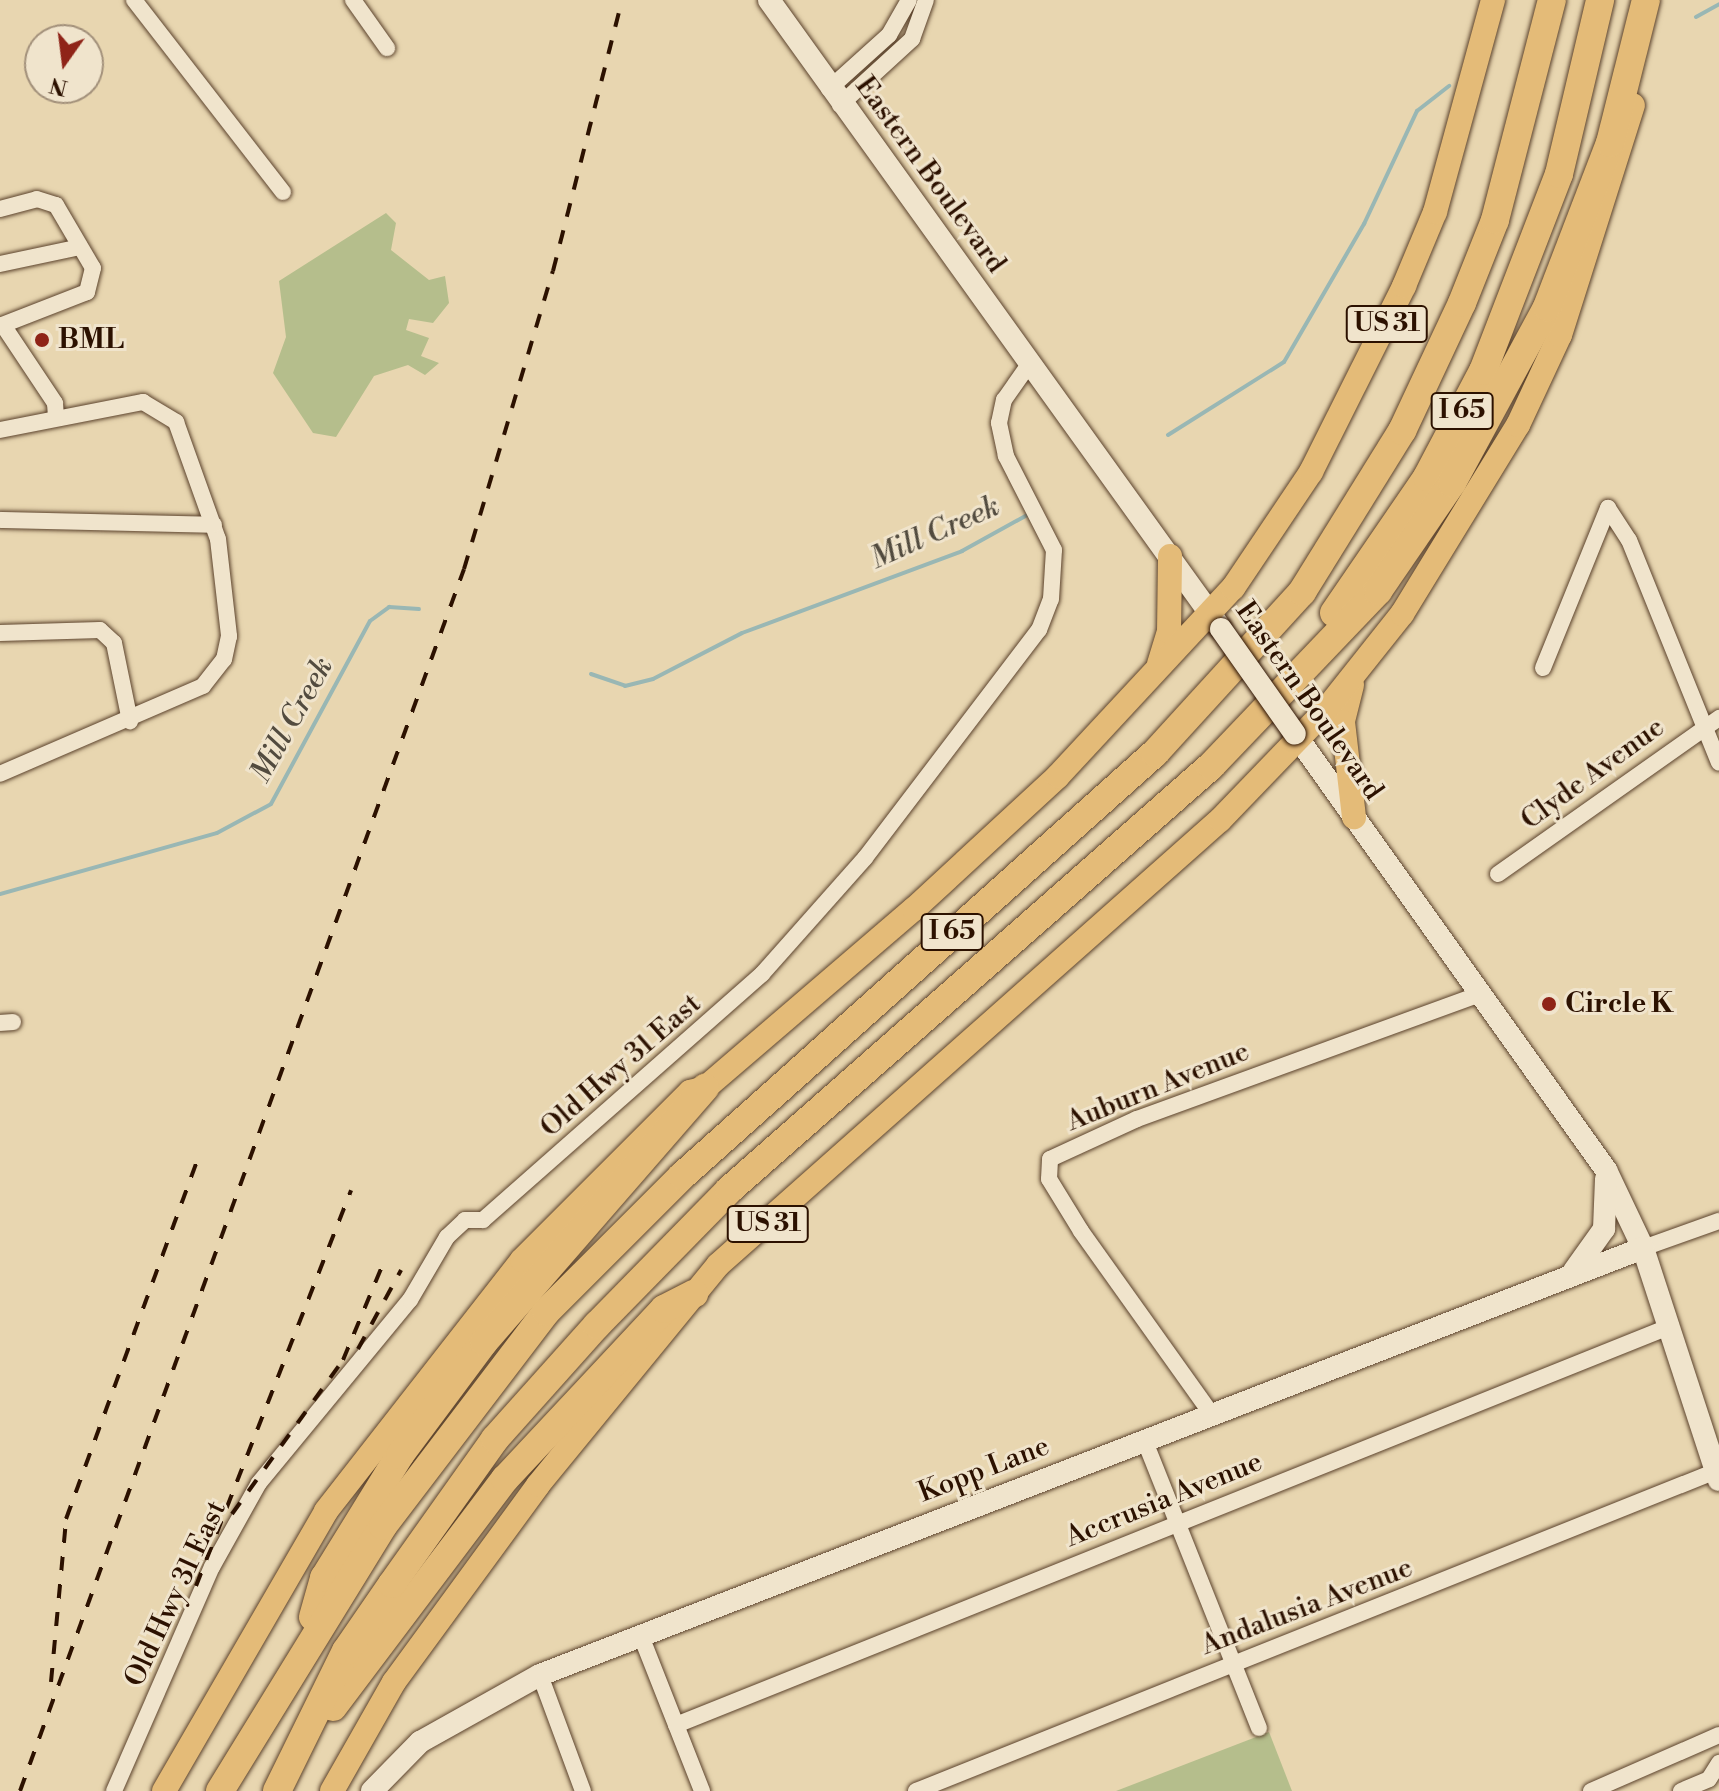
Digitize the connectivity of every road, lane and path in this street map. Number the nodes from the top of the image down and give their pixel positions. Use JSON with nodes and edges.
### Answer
{"nodes":[{"id":1,"x":134,"y":0,"type":"edge"},
{"id":2,"x":353,"y":0,"type":"edge"},
{"id":3,"x":769,"y":0,"type":"edge"},
{"id":4,"x":909,"y":0,"type":"edge"},
{"id":5,"x":926,"y":0,"type":"edge"},
{"id":6,"x":1493,"y":0,"type":"edge"},
{"id":7,"x":1552,"y":0,"type":"edge"},
{"id":8,"x":1600,"y":0,"type":"edge"},
{"id":9,"x":1648,"y":0,"type":"edge"},
{"id":10,"x":387,"y":48,"type":"dead end"},
{"id":11,"x":834,"y":97,"type":"junction"},
{"id":12,"x":283,"y":192,"type":"dead end"},
{"id":13,"x":0,"y":209,"type":"edge"},
{"id":14,"x":80,"y":247,"type":"junction"},
{"id":15,"x":0,"y":264,"type":"edge"},
{"id":16,"x":1,"y":325,"type":"edge"},
{"id":17,"x":1030,"y":363,"type":"junction"},
{"id":18,"x":56,"y":418,"type":"junction"},
{"id":19,"x":0,"y":430,"type":"edge"},
{"id":20,"x":0,"y":520,"type":"edge"},
{"id":21,"x":214,"y":525,"type":"junction"},
{"id":22,"x":1170,"y":556,"type":"junction"},
{"id":23,"x":1216,"y":622,"type":"junction"},
{"id":24,"x":0,"y":633,"type":"edge"},
{"id":25,"x":1543,"y":668,"type":"dead end"},
{"id":26,"x":1356,"y":673,"type":"junction"},
{"id":27,"x":1155,"y":676,"type":"junction"},
{"id":28,"x":130,"y":721,"type":"junction"},
{"id":29,"x":1712,"y":722,"type":"edge"},
{"id":30,"x":1296,"y":737,"type":"junction"},
{"id":31,"x":1719,"y":763,"type":"edge"},
{"id":32,"x":1211,"y":766,"type":"junction"},
{"id":33,"x":0,"y":774,"type":"edge"},
{"id":34,"x":1354,"y":817,"type":"junction"},
{"id":35,"x":1498,"y":874,"type":"dead end"},
{"id":36,"x":1481,"y":994,"type":"junction"},
{"id":37,"x":705,"y":1088,"type":"junction"},
{"id":38,"x":1606,"y":1170,"type":"junction"},
{"id":39,"x":1719,"y":1221,"type":"edge"},
{"id":40,"x":1643,"y":1248,"type":"junction"},
{"id":41,"x":1574,"y":1271,"type":"junction"},
{"id":42,"x":694,"y":1294,"type":"junction"},
{"id":43,"x":1671,"y":1326,"type":"junction"},
{"id":44,"x":1210,"y":1412,"type":"junction"},
{"id":45,"x":1144,"y":1439,"type":"junction"},
{"id":46,"x":1718,"y":1475,"type":"edge"},
{"id":47,"x":1178,"y":1522,"type":"junction"},
{"id":48,"x":641,"y":1636,"type":"junction"},
{"id":49,"x":305,"y":1645,"type":"junction"},
{"id":50,"x":1234,"y":1664,"type":"junction"},
{"id":51,"x":540,"y":1675,"type":"junction"},
{"id":52,"x":676,"y":1725,"type":"junction"},
{"id":53,"x":1259,"y":1728,"type":"dead end"},
{"id":54,"x":1719,"y":1735,"type":"edge"},
{"id":55,"x":1719,"y":1763,"type":"edge"},
{"id":56,"x":290,"y":1765,"type":"junction"},
{"id":57,"x":114,"y":1791,"type":"edge"},
{"id":58,"x":164,"y":1791,"type":"edge"},
{"id":59,"x":220,"y":1791,"type":"edge"},
{"id":60,"x":277,"y":1791,"type":"edge"},
{"id":61,"x":332,"y":1791,"type":"edge"},
{"id":62,"x":372,"y":1791,"type":"edge"},
{"id":63,"x":583,"y":1791,"type":"edge"},
{"id":64,"x":702,"y":1791,"type":"edge"},
{"id":65,"x":916,"y":1791,"type":"edge"},
{"id":66,"x":1591,"y":1791,"type":"edge"},
{"id":67,"x":1681,"y":1791,"type":"edge"}],
"edges":[{"from":1,"to":12,"type":"street"},
{"from":2,"to":10,"type":"street"},
{"from":3,"to":11,"type":"main road","name":"Eastern Boulevard"},
{"from":4,"to":11,"type":"street"},
{"from":5,"to":11,"type":"street"},
{"from":6,"to":23,"type":"main road","number":"US 31"},
{"from":7,"to":49,"type":"highway","number":"I 65"},
{"from":8,"to":32,"type":"highway","number":"I 65"},
{"from":9,"to":26,"type":"main road","number":"US 31"},
{"from":9,"to":32,"type":"highway"},
{"from":11,"to":17,"type":"main road","name":"Eastern Boulevard"},
{"from":13,"to":14,"type":"street"},
{"from":14,"to":15,"type":"street"},
{"from":14,"to":16,"type":"street"},
{"from":16,"to":18,"type":"street"},
{"from":17,"to":22,"type":"main road","name":"Eastern Boulevard"},
{"from":17,"to":57,"type":"street","name":"Old Hwy 31 East"},
{"from":18,"to":19,"type":"street"},
{"from":18,"to":21,"type":"street"},
{"from":20,"to":21,"type":"street"},
{"from":21,"to":28,"type":"street"},
{"from":22,"to":23,"type":"main road","name":"Eastern Boulevard"},
{"from":22,"to":27,"type":"main road"},
{"from":23,"to":27,"type":"main road","number":"US 31"},
{"from":23,"to":30,"type":"main road","name":"Eastern Boulevard","bridge":true},
{"from":24,"to":28,"type":"street"},
{"from":25,"to":29,"type":"street"},
{"from":26,"to":30,"type":"main road","number":"US 31"},
{"from":26,"to":34,"type":"main road"},
{"from":27,"to":37,"type":"main road","number":"US 31"},
{"from":28,"to":33,"type":"street"},
{"from":29,"to":31,"type":"street"},
{"from":29,"to":35,"type":"street","name":"Clyde Avenue"},
{"from":30,"to":34,"type":"main road","name":"Eastern Boulevard"},
{"from":30,"to":42,"type":"main road","number":"US 31"},
{"from":32,"to":56,"type":"highway","number":"I 65"},
{"from":34,"to":36,"type":"main road","name":"Eastern Boulevard"},
{"from":36,"to":38,"type":"main road","name":"Eastern Boulevard"},
{"from":36,"to":44,"type":"street","name":"Auburn Avenue"},
{"from":37,"to":49,"type":"highway"},
{"from":37,"to":58,"type":"main road","number":"US 31"},
{"from":38,"to":40,"type":"main road","name":"Eastern Boulevard"},
{"from":38,"to":41,"type":"main road"},
{"from":39,"to":40,"type":"street"},
{"from":40,"to":41,"type":"main road","name":"Kopp Lane"},
{"from":40,"to":43,"type":"main road","name":"Eastern Boulevard"},
{"from":41,"to":44,"type":"main road","name":"Kopp Lane"},
{"from":42,"to":56,"type":"highway"},
{"from":42,"to":61,"type":"main road","number":"US 31"},
{"from":43,"to":46,"type":"main road","name":"Eastern Boulevard"},
{"from":43,"to":47,"type":"street","name":"Accrusia Avenue"},
{"from":44,"to":45,"type":"main road","name":"Kopp Lane"},
{"from":45,"to":47,"type":"street"},
{"from":45,"to":48,"type":"main road","name":"Kopp Lane"},
{"from":46,"to":50,"type":"street","name":"Andalusia Avenue"},
{"from":47,"to":50,"type":"street"},
{"from":47,"to":52,"type":"street","name":"Accrusia Avenue"},
{"from":48,"to":51,"type":"main road","name":"Kopp Lane"},
{"from":48,"to":52,"type":"street"},
{"from":49,"to":59,"type":"highway","number":"I 65"},
{"from":50,"to":53,"type":"street"},
{"from":50,"to":65,"type":"street","name":"Andalusia Avenue"},
{"from":51,"to":62,"type":"main road","name":"Kopp Lane"},
{"from":51,"to":63,"type":"street"},
{"from":52,"to":64,"type":"street"},
{"from":54,"to":66,"type":"street"},
{"from":55,"to":67,"type":"street"},
{"from":56,"to":60,"type":"highway","number":"I 65"}]}
